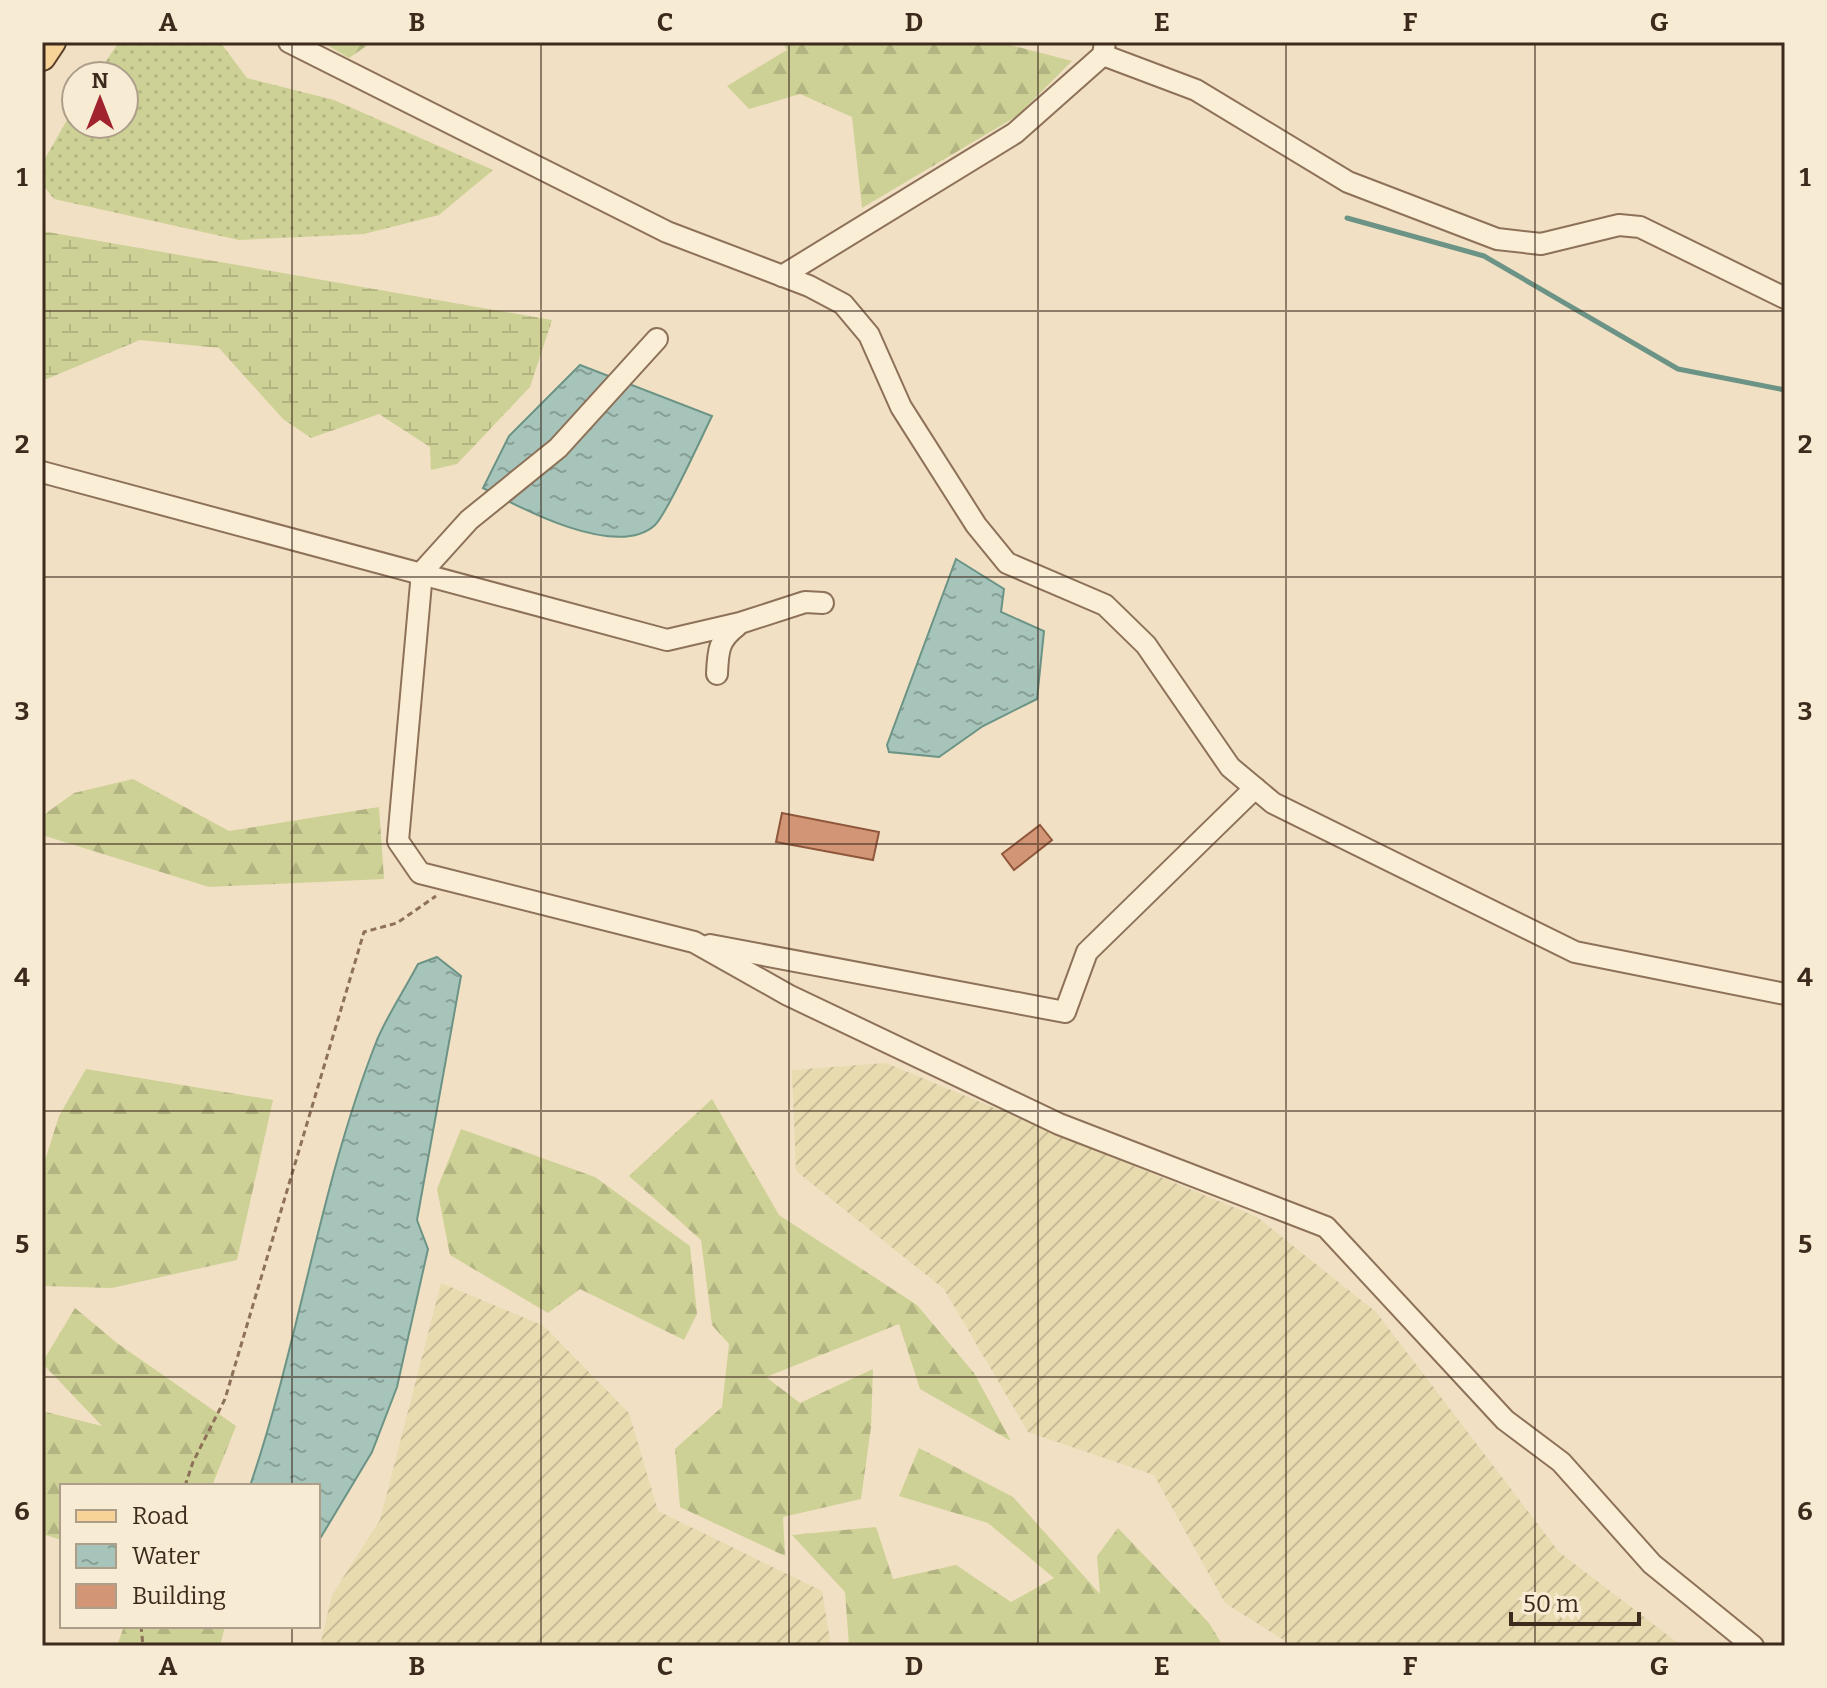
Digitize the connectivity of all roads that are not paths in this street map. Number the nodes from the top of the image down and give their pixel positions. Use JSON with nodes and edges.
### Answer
{"nodes":[{"id":1,"x":52,"y":42,"type":"edge"},
{"id":2,"x":289,"y":42,"type":"edge"},
{"id":3,"x":1104,"y":49,"type":"edge"},
{"id":4,"x":42,"y":57,"type":"edge"},
{"id":5,"x":782,"y":276,"type":"junction"},
{"id":6,"x":1785,"y":298,"type":"edge"},
{"id":7,"x":657,"y":339,"type":"dead end"},
{"id":8,"x":42,"y":472,"type":"edge"},
{"id":9,"x":422,"y":572,"type":"junction"},
{"id":10,"x":823,"y":603,"type":"dead end"},
{"id":11,"x":740,"y":623,"type":"junction"},
{"id":12,"x":717,"y":674,"type":"dead end"},
{"id":13,"x":1255,"y":788,"type":"junction"},
{"id":14,"x":694,"y":942,"type":"junction"},
{"id":15,"x":1785,"y":994,"type":"edge"},
{"id":16,"x":1753,"y":1646,"type":"edge"}],
"edges":[{"from":1,"to":4,"type":"main road"},
{"from":2,"to":5,"type":"street"},
{"from":3,"to":5,"type":"street"},
{"from":3,"to":6,"type":"street"},
{"from":5,"to":13,"type":"street"},
{"from":7,"to":9,"type":"street"},
{"from":8,"to":9,"type":"street"},
{"from":9,"to":11,"type":"street"},
{"from":9,"to":14,"type":"street"},
{"from":10,"to":11,"type":"street"},
{"from":11,"to":12,"type":"street"},
{"from":13,"to":14,"type":"street"},
{"from":13,"to":15,"type":"street"},
{"from":14,"to":16,"type":"street"}]}
